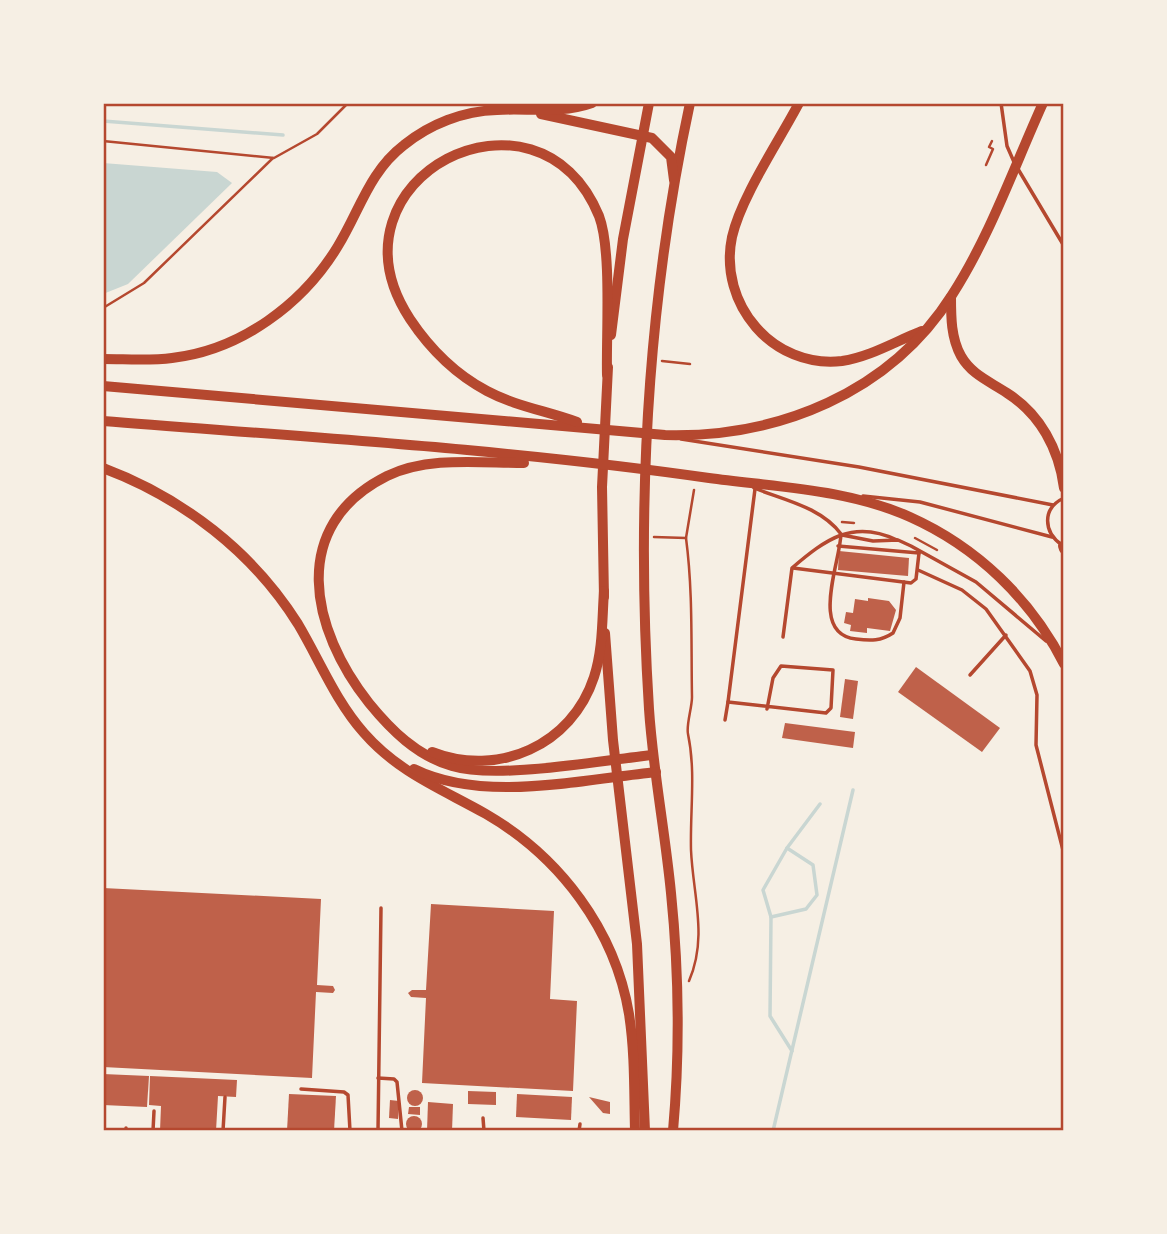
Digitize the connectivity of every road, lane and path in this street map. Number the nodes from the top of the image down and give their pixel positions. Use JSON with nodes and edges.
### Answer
{"nodes":[{"id":1,"x":348,"y":103,"type":"edge"},
{"id":2,"x":592,"y":103,"type":"edge"},
{"id":3,"x":649,"y":103,"type":"edge"},
{"id":4,"x":690,"y":103,"type":"edge"},
{"id":5,"x":799,"y":103,"type":"edge"},
{"id":6,"x":1001,"y":103,"type":"edge"},
{"id":7,"x":1043,"y":103,"type":"edge"},
{"id":8,"x":525,"y":111,"type":"junction"},
{"id":9,"x":641,"y":135,"type":"junction"},
{"id":10,"x":103,"y":141,"type":"edge"},
{"id":11,"x":992,"y":141,"type":"dead end"},
{"id":12,"x":274,"y":158,"type":"junction"},
{"id":13,"x":986,"y":165,"type":"dead end"},
{"id":14,"x":674,"y":180,"type":"junction"},
{"id":15,"x":1064,"y":246,"type":"edge"},
{"id":16,"x":951,"y":297,"type":"junction"},
{"id":17,"x":103,"y":308,"type":"edge"},
{"id":18,"x":924,"y":330,"type":"junction"},
{"id":19,"x":103,"y":359,"type":"edge"},
{"id":20,"x":662,"y":361,"type":"dead end"},
{"id":21,"x":690,"y":364,"type":"dead end"},
{"id":22,"x":607,"y":375,"type":"junction"},
{"id":23,"x":103,"y":386,"type":"edge"},
{"id":24,"x":103,"y":421,"type":"edge"},
{"id":25,"x":590,"y":427,"type":"junction"},
{"id":26,"x":665,"y":435,"type":"junction"},
{"id":27,"x":583,"y":461,"type":"junction"},
{"id":28,"x":103,"y":468,"type":"edge"},
{"id":29,"x":743,"y":483,"type":"junction"},
{"id":30,"x":1064,"y":488,"type":"edge"},
{"id":31,"x":755,"y":489,"type":"junction"},
{"id":32,"x":694,"y":490,"type":"dead end"},
{"id":33,"x":846,"y":496,"type":"junction"},
{"id":34,"x":1064,"y":498,"type":"edge"},
{"id":35,"x":1054,"y":505,"type":"junction"},
{"id":36,"x":841,"y":534,"type":"junction"},
{"id":37,"x":654,"y":537,"type":"dead end"},
{"id":38,"x":1052,"y":537,"type":"junction"},
{"id":39,"x":686,"y":538,"type":"junction"},
{"id":40,"x":898,"y":540,"type":"junction"},
{"id":41,"x":838,"y":546,"type":"junction"},
{"id":42,"x":1064,"y":547,"type":"edge"},
{"id":43,"x":919,"y":553,"type":"junction"},
{"id":44,"x":792,"y":568,"type":"junction"},
{"id":45,"x":918,"y":570,"type":"junction"},
{"id":46,"x":833,"y":574,"type":"junction"},
{"id":47,"x":904,"y":582,"type":"junction"},
{"id":48,"x":604,"y":591,"type":"junction"},
{"id":49,"x":1006,"y":635,"type":"junction"},
{"id":50,"x":783,"y":636,"type":"dead end"},
{"id":51,"x":1054,"y":646,"type":"junction"},
{"id":52,"x":1064,"y":664,"type":"edge"},
{"id":53,"x":970,"y":675,"type":"dead end"},
{"id":54,"x":728,"y":702,"type":"junction"},
{"id":55,"x":767,"y":709,"type":"junction"},
{"id":56,"x":381,"y":717,"type":"junction"},
{"id":57,"x":725,"y":720,"type":"dead end"},
{"id":58,"x":653,"y":755,"type":"junction"},
{"id":59,"x":390,"y":756,"type":"junction"},
{"id":60,"x":615,"y":759,"type":"junction"},
{"id":61,"x":656,"y":772,"type":"junction"},
{"id":62,"x":617,"y":776,"type":"junction"},
{"id":63,"x":1064,"y":854,"type":"edge"},
{"id":64,"x":381,"y":908,"type":"dead end"},
{"id":65,"x":688,"y":982,"type":"dead end"},
{"id":66,"x":378,"y":1078,"type":"junction"},
{"id":67,"x":301,"y":1089,"type":"dead end"},
{"id":68,"x":225,"y":1097,"type":"dead end"},
{"id":69,"x":154,"y":1111,"type":"dead end"},
{"id":70,"x":483,"y":1118,"type":"dead end"},
{"id":71,"x":580,"y":1124,"type":"dead end"},
{"id":72,"x":153,"y":1131,"type":"edge"},
{"id":73,"x":223,"y":1131,"type":"edge"},
{"id":74,"x":350,"y":1131,"type":"edge"},
{"id":75,"x":378,"y":1131,"type":"edge"},
{"id":76,"x":402,"y":1131,"type":"edge"},
{"id":77,"x":484,"y":1131,"type":"edge"},
{"id":78,"x":579,"y":1131,"type":"edge"},
{"id":79,"x":635,"y":1131,"type":"edge"},
{"id":80,"x":645,"y":1131,"type":"edge"},
{"id":81,"x":673,"y":1131,"type":"edge"}],
"edges":[{"from":1,"to":12,"type":"path"},
{"from":2,"to":8,"type":"main road"},
{"from":3,"to":9,"type":"main road"},
{"from":4,"to":14,"type":"main road"},
{"from":5,"to":18,"type":"main road"},
{"from":6,"to":15,"type":"lane"},
{"from":7,"to":16,"type":"main road"},
{"from":8,"to":9,"type":"main road"},
{"from":8,"to":19,"type":"main road"},
{"from":9,"to":14,"type":"main road"},
{"from":9,"to":22,"type":"main road"},
{"from":10,"to":12,"type":"path"},
{"from":11,"to":13,"type":"path"},
{"from":12,"to":17,"type":"path"},
{"from":14,"to":58,"type":"main road"},
{"from":16,"to":18,"type":"main road"},
{"from":16,"to":30,"type":"main road"},
{"from":18,"to":26,"type":"main road"},
{"from":20,"to":21,"type":"path"},
{"from":22,"to":25,"type":"main road"},
{"from":22,"to":48,"type":"main road"},
{"from":23,"to":25,"type":"main road"},
{"from":24,"to":27,"type":"main road"},
{"from":25,"to":26,"type":"main road"},
{"from":26,"to":35,"type":"lane"},
{"from":27,"to":29,"type":"main road"},
{"from":27,"to":56,"type":"main road"},
{"from":28,"to":59,"type":"main road"},
{"from":29,"to":31,"type":"lane"},
{"from":29,"to":33,"type":"main road"},
{"from":31,"to":36,"type":"lane"},
{"from":31,"to":54,"type":"lane"},
{"from":32,"to":39,"type":"path"},
{"from":33,"to":38,"type":"lane"},
{"from":33,"to":51,"type":"main road"},
{"from":34,"to":35,"type":"lane"},
{"from":35,"to":38,"type":"lane"},
{"from":36,"to":40,"type":"lane"},
{"from":36,"to":40,"type":"lane"},
{"from":36,"to":41,"type":"lane"},
{"from":36,"to":44,"type":"lane"},
{"from":37,"to":39,"type":"path"},
{"from":38,"to":42,"type":"lane"},
{"from":39,"to":65,"type":"path"},
{"from":40,"to":43,"type":"lane"},
{"from":41,"to":43,"type":"lane"},
{"from":41,"to":46,"type":"lane"},
{"from":43,"to":45,"type":"lane"},
{"from":43,"to":51,"type":"lane"},
{"from":44,"to":46,"type":"lane"},
{"from":44,"to":50,"type":"lane"},
{"from":45,"to":47,"type":"lane"},
{"from":45,"to":49,"type":"lane"},
{"from":46,"to":47,"type":"lane"},
{"from":46,"to":47,"type":"lane"},
{"from":48,"to":56,"type":"main road"},
{"from":48,"to":60,"type":"main road"},
{"from":49,"to":53,"type":"lane"},
{"from":49,"to":63,"type":"lane"},
{"from":51,"to":52,"type":"main road"},
{"from":54,"to":55,"type":"lane"},
{"from":54,"to":57,"type":"lane"},
{"from":55,"to":55,"type":"lane"},
{"from":56,"to":60,"type":"main road"},
{"from":58,"to":60,"type":"main road"},
{"from":58,"to":61,"type":"main road"},
{"from":59,"to":62,"type":"main road"},
{"from":59,"to":79,"type":"main road"},
{"from":60,"to":62,"type":"main road"},
{"from":61,"to":62,"type":"main road"},
{"from":61,"to":81,"type":"main road"},
{"from":62,"to":80,"type":"main road"},
{"from":64,"to":66,"type":"lane"},
{"from":66,"to":75,"type":"lane"},
{"from":66,"to":76,"type":"lane"},
{"from":67,"to":74,"type":"lane"},
{"from":68,"to":73,"type":"lane"},
{"from":69,"to":72,"type":"lane"},
{"from":70,"to":77,"type":"lane"},
{"from":71,"to":78,"type":"lane"}]}
